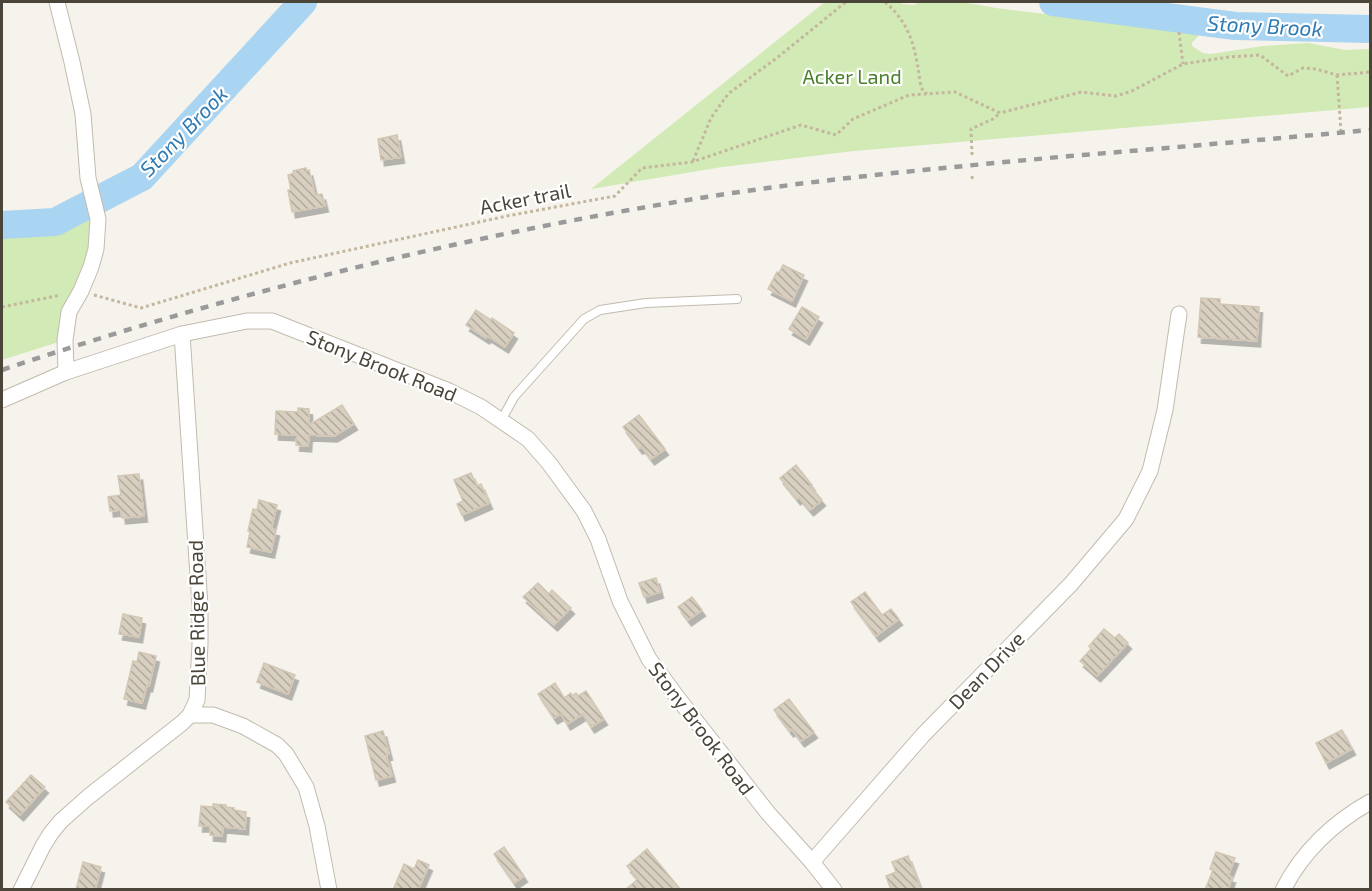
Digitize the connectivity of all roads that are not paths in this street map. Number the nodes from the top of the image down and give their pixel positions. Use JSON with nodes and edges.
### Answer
{"nodes":[{"id":1,"x":57,"y":2,"type":"edge"},
{"id":2,"x":737,"y":299,"type":"dead end"},
{"id":3,"x":1179,"y":315,"type":"dead end"},
{"id":4,"x":182,"y":334,"type":"junction"},
{"id":5,"x":66,"y":372,"type":"junction"},
{"id":6,"x":2,"y":400,"type":"edge"},
{"id":7,"x":501,"y":421,"type":"junction"},
{"id":8,"x":190,"y":715,"type":"junction"},
{"id":9,"x":1371,"y":802,"type":"edge"},
{"id":10,"x":812,"y":862,"type":"junction"},
{"id":11,"x":21,"y":890,"type":"edge"},
{"id":12,"x":329,"y":890,"type":"edge"},
{"id":13,"x":834,"y":890,"type":"edge"},
{"id":14,"x":1283,"y":890,"type":"edge"}],
"edges":[{"from":1,"to":5,"type":"street"},
{"from":2,"to":7,"type":"lane"},
{"from":3,"to":10,"type":"street","name":"Dean Drive"},
{"from":4,"to":5,"type":"street","name":"Stony Brook Road"},
{"from":4,"to":7,"type":"street","name":"Stony Brook Road"},
{"from":4,"to":8,"type":"street","name":"Blue Ridge Road"},
{"from":5,"to":6,"type":"street","name":"Stony Brook Road"},
{"from":7,"to":10,"type":"street","name":"Stony Brook Road"},
{"from":8,"to":11,"type":"street","name":"Blue Ridge Road"},
{"from":8,"to":12,"type":"street"},
{"from":9,"to":14,"type":"street"},
{"from":10,"to":13,"type":"street","name":"Stony Brook Road"}]}
